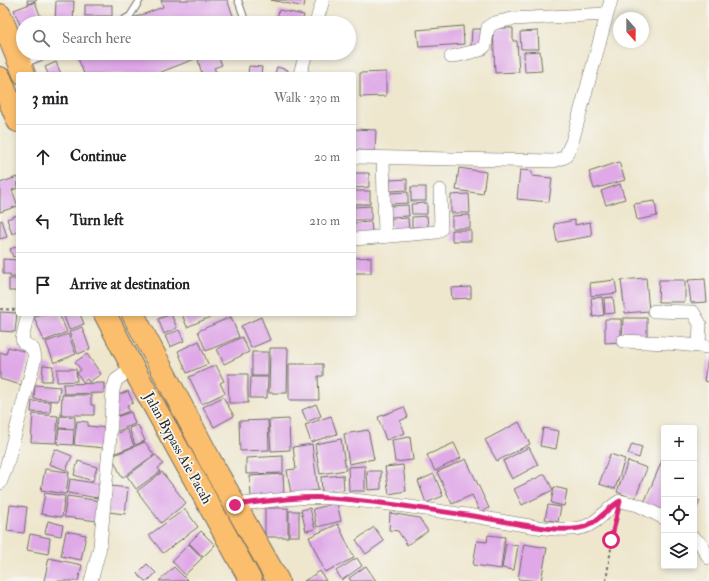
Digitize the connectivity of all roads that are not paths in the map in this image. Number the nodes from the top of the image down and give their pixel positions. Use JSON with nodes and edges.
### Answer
{"nodes":[{"id":1,"x":140,"y":0,"type":"edge"},
{"id":2,"x":238,"y":0,"type":"edge"},
{"id":3,"x":323,"y":0,"type":"edge"},
{"id":4,"x":610,"y":0,"type":"edge"},
{"id":5,"x":0,"y":14,"type":"edge"},
{"id":6,"x":606,"y":14,"type":"junction"},
{"id":7,"x":130,"y":16,"type":"edge"},
{"id":8,"x":244,"y":16,"type":"edge"},
{"id":9,"x":318,"y":16,"type":"edge"},
{"id":10,"x":16,"y":53,"type":"edge"},
{"id":11,"x":451,"y":57,"type":"dead end"},
{"id":12,"x":19,"y":60,"type":"edge"},
{"id":13,"x":39,"y":60,"type":"edge"},
{"id":14,"x":304,"y":60,"type":"edge"},
{"id":15,"x":23,"y":70,"type":"edge"},
{"id":16,"x":301,"y":72,"type":"edge"},
{"id":17,"x":0,"y":78,"type":"edge"},
{"id":18,"x":16,"y":116,"type":"edge"},
{"id":19,"x":356,"y":157,"type":"edge"},
{"id":20,"x":383,"y":158,"type":"junction"},
{"id":21,"x":440,"y":190,"type":"dead end"},
{"id":22,"x":385,"y":236,"type":"junction"},
{"id":23,"x":356,"y":239,"type":"edge"},
{"id":24,"x":654,"y":311,"type":"dead end"},
{"id":25,"x":28,"y":316,"type":"edge"},
{"id":26,"x":107,"y":316,"type":"edge"},
{"id":27,"x":134,"y":316,"type":"edge"},
{"id":28,"x":623,"y":341,"type":"dead end"},
{"id":29,"x":704,"y":346,"type":"edge"},
{"id":30,"x":133,"y":368,"type":"junction"},
{"id":31,"x":0,"y":483,"type":"edge"},
{"id":32,"x":235,"y":505,"type":"junction"},
{"id":33,"x":661,"y":516,"type":"edge"},
{"id":34,"x":697,"y":541,"type":"edge"},
{"id":35,"x":709,"y":558,"type":"edge"},
{"id":36,"x":91,"y":581,"type":"edge"},
{"id":37,"x":251,"y":581,"type":"edge"},
{"id":38,"x":278,"y":581,"type":"edge"}],
"edges":[{"from":1,"to":7,"type":"lane"},
{"from":2,"to":8,"type":"lane"},
{"from":3,"to":9,"type":"street"},
{"from":4,"to":6,"type":"street"},
{"from":5,"to":10,"type":"highway"},
{"from":6,"to":11,"type":"street"},
{"from":6,"to":20,"type":"street"},
{"from":12,"to":15,"type":"highway"},
{"from":13,"to":15,"type":"lane"},
{"from":14,"to":16,"type":"street"},
{"from":17,"to":18,"type":"highway"},
{"from":19,"to":20,"type":"street"},
{"from":20,"to":22,"type":"street"},
{"from":21,"to":22,"type":"street"},
{"from":22,"to":23,"type":"street"},
{"from":24,"to":29,"type":"street"},
{"from":25,"to":31,"type":"street"},
{"from":26,"to":30,"type":"highway","name":"Jalan Bypass Aie Pacah"},
{"from":27,"to":32,"type":"highway"},
{"from":28,"to":29,"type":"street"},
{"from":30,"to":36,"type":"street"},
{"from":30,"to":37,"type":"highway","name":"Jalan Bypass Aie Pacah"},
{"from":32,"to":33,"type":"street"},
{"from":32,"to":38,"type":"highway"},
{"from":34,"to":35,"type":"street"}]}
